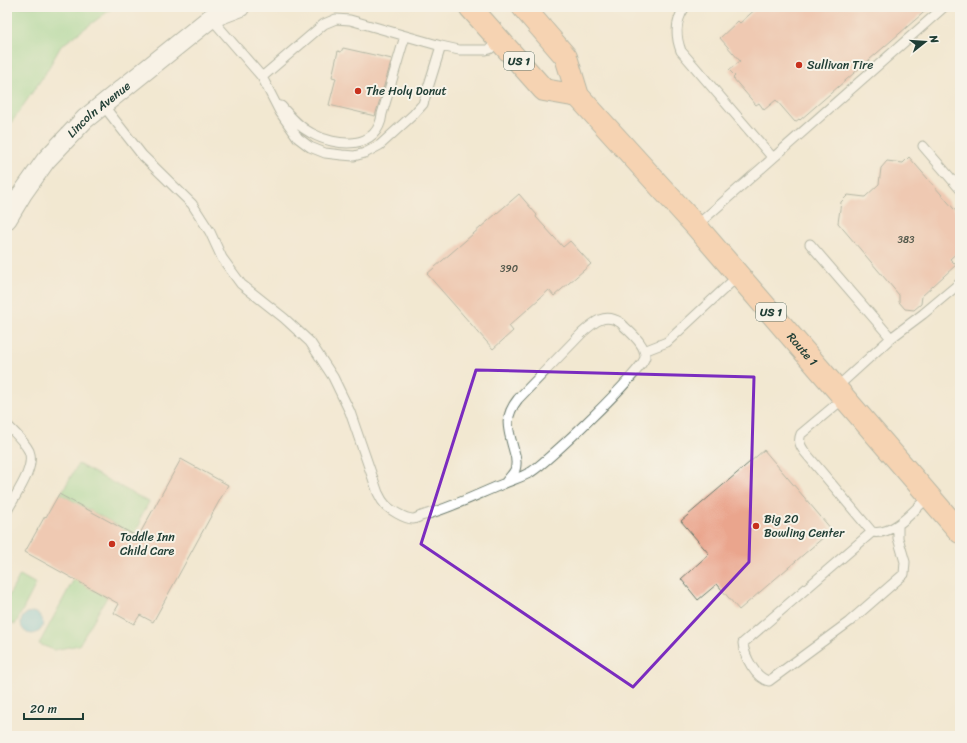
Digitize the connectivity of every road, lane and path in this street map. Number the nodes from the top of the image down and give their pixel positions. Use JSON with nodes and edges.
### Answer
{"nodes":[{"id":1,"x":240,"y":7,"type":"edge"},
{"id":2,"x":470,"y":7,"type":"edge"},
{"id":3,"x":523,"y":7,"type":"edge"},
{"id":4,"x":541,"y":7,"type":"edge"},
{"id":5,"x":685,"y":7,"type":"edge"},
{"id":6,"x":944,"y":7,"type":"edge"},
{"id":7,"x":214,"y":12,"type":"edge"},
{"id":8,"x":546,"y":34,"type":"junction"},
{"id":9,"x":405,"y":36,"type":"junction"},
{"id":10,"x":499,"y":39,"type":"junction"},
{"id":11,"x":442,"y":46,"type":"junction"},
{"id":12,"x":262,"y":78,"type":"junction"},
{"id":13,"x":272,"y":96,"type":"junction"},
{"id":14,"x":578,"y":96,"type":"junction"},
{"id":15,"x":103,"y":105,"type":"junction"},
{"id":16,"x":923,"y":146,"type":"dead end"},
{"id":17,"x":773,"y":158,"type":"junction"},
{"id":18,"x":960,"y":189,"type":"edge"},
{"id":19,"x":7,"y":219,"type":"edge"},
{"id":20,"x":696,"y":226,"type":"junction"},
{"id":21,"x":810,"y":244,"type":"dead end"},
{"id":22,"x":739,"y":275,"type":"junction"},
{"id":23,"x":960,"y":283,"type":"edge"},
{"id":24,"x":891,"y":338,"type":"junction"},
{"id":25,"x":644,"y":351,"type":"junction"},
{"id":26,"x":840,"y":393,"type":"junction"},
{"id":27,"x":7,"y":425,"type":"edge"},
{"id":28,"x":506,"y":482,"type":"junction"},
{"id":29,"x":929,"y":496,"type":"junction"},
{"id":30,"x":7,"y":511,"type":"edge"},
{"id":31,"x":898,"y":525,"type":"junction"},
{"id":32,"x":872,"y":532,"type":"junction"},
{"id":33,"x":960,"y":532,"type":"edge"}],
"edges":[{"from":1,"to":7,"type":"street","name":"Lincoln Avenue"},
{"from":2,"to":10,"type":"main road","number":"US 1"},
{"from":3,"to":8,"type":"main road","name":"Route 1","number":"US 1"},
{"from":4,"to":8,"type":"main road"},
{"from":5,"to":17,"type":"lane"},
{"from":6,"to":17,"type":"lane"},
{"from":7,"to":12,"type":"lane"},
{"from":7,"to":15,"type":"street","name":"Lincoln Avenue"},
{"from":8,"to":14,"type":"main road","name":"Route 1","number":"US 1"},
{"from":9,"to":11,"type":"lane"},
{"from":9,"to":12,"type":"lane"},
{"from":9,"to":13,"type":"lane"},
{"from":10,"to":11,"type":"lane"},
{"from":10,"to":14,"type":"main road","number":"US 1"},
{"from":11,"to":13,"type":"lane"},
{"from":12,"to":13,"type":"lane"},
{"from":14,"to":20,"type":"main road","name":"Route 1","number":"US 1"},
{"from":15,"to":19,"type":"street","name":"Lincoln Avenue"},
{"from":15,"to":28,"type":"lane"},
{"from":16,"to":18,"type":"lane"},
{"from":17,"to":20,"type":"lane"},
{"from":20,"to":22,"type":"main road","name":"Route 1","number":"US 1"},
{"from":21,"to":24,"type":"lane"},
{"from":22,"to":25,"type":"lane"},
{"from":22,"to":26,"type":"main road","name":"Route 1","number":"US 1"},
{"from":23,"to":24,"type":"lane"},
{"from":24,"to":26,"type":"lane"},
{"from":25,"to":28,"type":"lane"},
{"from":25,"to":28,"type":"lane"},
{"from":26,"to":29,"type":"main road","name":"Route 1","number":"US 1"},
{"from":26,"to":32,"type":"lane"},
{"from":27,"to":30,"type":"lane"},
{"from":29,"to":31,"type":"lane"},
{"from":29,"to":33,"type":"main road","name":"Route 1","number":"US 1"},
{"from":31,"to":32,"type":"lane"},
{"from":31,"to":32,"type":"lane"}]}
